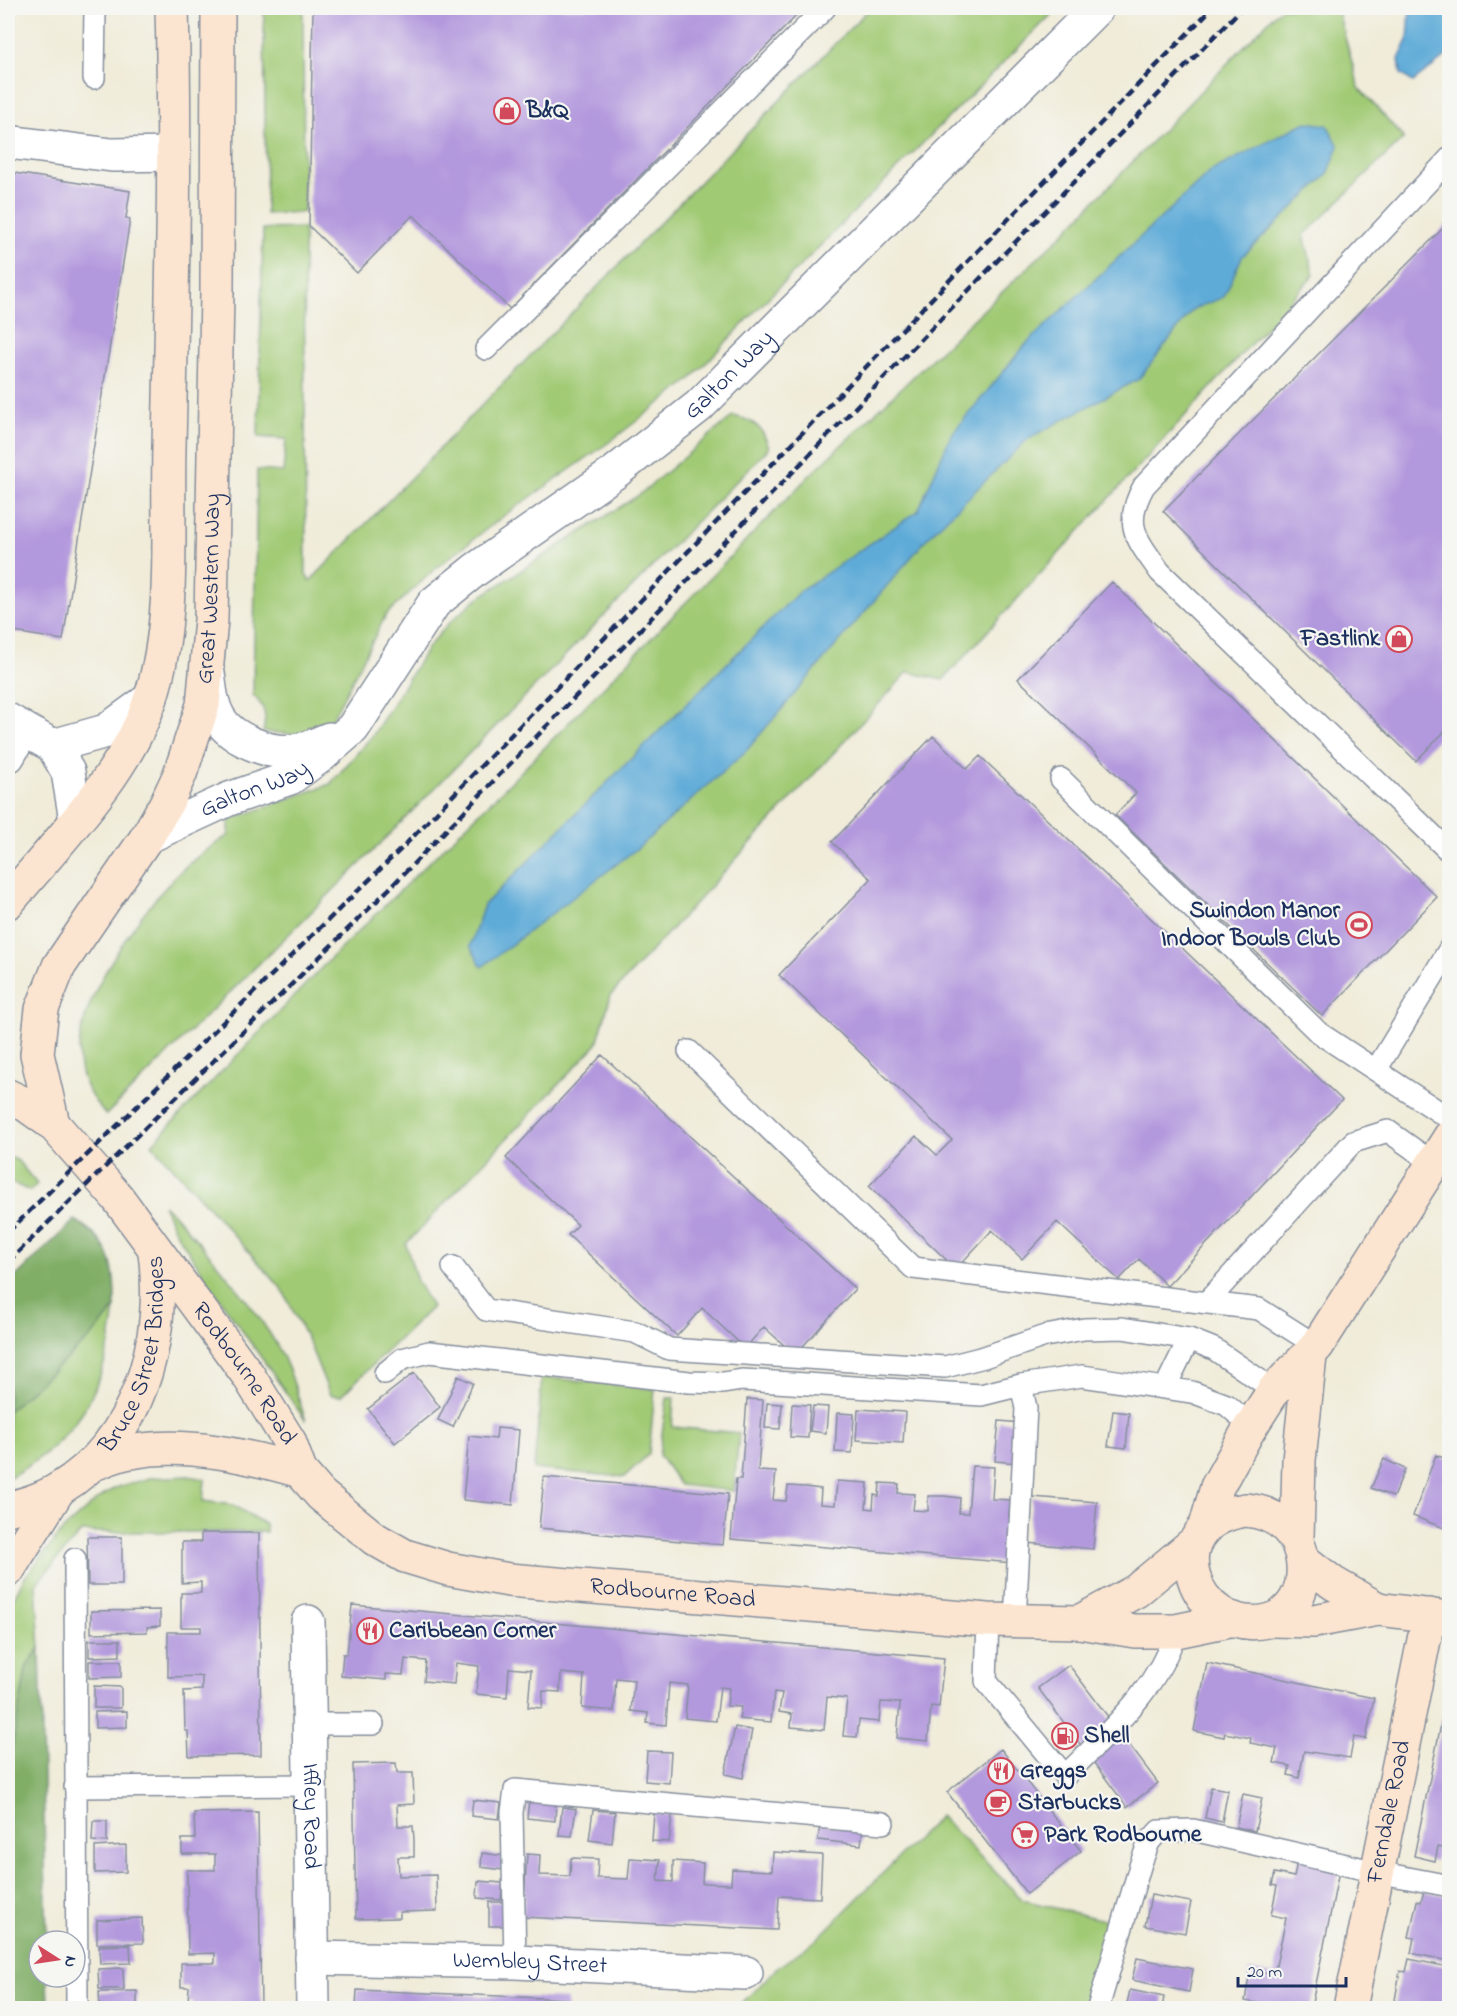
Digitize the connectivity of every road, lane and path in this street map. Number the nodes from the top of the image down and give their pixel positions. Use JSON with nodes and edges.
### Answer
{"nodes":[{"id":1,"x":95,"y":8,"type":"edge"},
{"id":2,"x":172,"y":8,"type":"edge"},
{"id":3,"x":218,"y":8,"type":"edge"},
{"id":4,"x":825,"y":8,"type":"edge"},
{"id":5,"x":1097,"y":8,"type":"edge"},
{"id":6,"x":94,"y":78,"type":"dead end"},
{"id":7,"x":8,"y":142,"type":"edge"},
{"id":8,"x":174,"y":154,"type":"junction"},
{"id":9,"x":1449,"y":158,"type":"edge"},
{"id":10,"x":486,"y":350,"type":"dead end"},
{"id":11,"x":207,"y":673,"type":"junction"},
{"id":12,"x":151,"y":698,"type":"junction"},
{"id":13,"x":353,"y":728,"type":"junction"},
{"id":14,"x":13,"y":735,"type":"edge"},
{"id":15,"x":53,"y":746,"type":"junction"},
{"id":16,"x":1061,"y":779,"type":"dead end"},
{"id":17,"x":76,"y":820,"type":"junction"},
{"id":18,"x":147,"y":837,"type":"junction"},
{"id":19,"x":1449,"y":852,"type":"edge"},
{"id":20,"x":8,"y":902,"type":"edge"},
{"id":21,"x":1449,"y":948,"type":"edge"},
{"id":22,"x":689,"y":1051,"type":"dead end"},
{"id":23,"x":1376,"y":1070,"type":"junction"},
{"id":24,"x":8,"y":1096,"type":"edge"},
{"id":25,"x":1449,"y":1119,"type":"edge"},
{"id":26,"x":53,"y":1124,"type":"junction"},
{"id":27,"x":1441,"y":1150,"type":"edge"},
{"id":28,"x":155,"y":1252,"type":"junction"},
{"id":29,"x":453,"y":1267,"type":"dead end"},
{"id":30,"x":1206,"y":1303,"type":"junction"},
{"id":31,"x":1189,"y":1339,"type":"junction"},
{"id":32,"x":1313,"y":1351,"type":"junction"},
{"id":33,"x":385,"y":1373,"type":"dead end"},
{"id":34,"x":1021,"y":1385,"type":"junction"},
{"id":35,"x":1165,"y":1388,"type":"junction"},
{"id":36,"x":1274,"y":1390,"type":"junction"},
{"id":37,"x":1248,"y":1431,"type":"junction"},
{"id":38,"x":92,"y":1465,"type":"junction"},
{"id":39,"x":300,"y":1471,"type":"junction"},
{"id":40,"x":59,"y":1489,"type":"junction"},
{"id":41,"x":8,"y":1509,"type":"edge"},
{"id":42,"x":1200,"y":1534,"type":"junction"},
{"id":43,"x":1300,"y":1549,"type":"junction"},
{"id":44,"x":75,"y":1559,"type":"dead end"},
{"id":45,"x":8,"y":1570,"type":"edge"},
{"id":46,"x":1378,"y":1609,"type":"junction"},
{"id":47,"x":1439,"y":1616,"type":"edge"},
{"id":48,"x":1234,"y":1619,"type":"junction"},
{"id":49,"x":1271,"y":1620,"type":"junction"},
{"id":50,"x":1002,"y":1621,"type":"junction"},
{"id":51,"x":308,"y":1622,"type":"dead end"},
{"id":52,"x":1079,"y":1622,"type":"junction"},
{"id":53,"x":1176,"y":1631,"type":"junction"},
{"id":54,"x":309,"y":1724,"type":"junction"},
{"id":55,"x":373,"y":1724,"type":"dead end"},
{"id":56,"x":310,"y":1785,"type":"junction"},
{"id":57,"x":75,"y":1787,"type":"junction"},
{"id":58,"x":884,"y":1823,"type":"dead end"},
{"id":59,"x":1377,"y":1872,"type":"junction"},
{"id":60,"x":1449,"y":1886,"type":"edge"},
{"id":61,"x":312,"y":1958,"type":"junction"},
{"id":62,"x":515,"y":1962,"type":"junction"},
{"id":63,"x":746,"y":1973,"type":"dead end"},
{"id":64,"x":77,"y":2008,"type":"edge"},
{"id":65,"x":313,"y":2008,"type":"edge"},
{"id":66,"x":1098,"y":2008,"type":"edge"},
{"id":67,"x":1350,"y":2008,"type":"edge"}],
"edges":[{"from":1,"to":6,"type":"lane"},
{"from":2,"to":8,"type":"main road","name":"Great Western Way"},
{"from":3,"to":11,"type":"main road","name":"Great Western Way"},
{"from":4,"to":10,"type":"lane"},
{"from":5,"to":13,"type":"street","name":"Galton Way"},
{"from":7,"to":8,"type":"street"},
{"from":8,"to":12,"type":"main road","name":"Great Western Way"},
{"from":9,"to":19,"type":"lane"},
{"from":11,"to":13,"type":"street","name":"Galton Way"},
{"from":11,"to":18,"type":"main road","name":"Great Western Way"},
{"from":12,"to":15,"type":"street"},
{"from":12,"to":17,"type":"main road","name":"Great Western Way"},
{"from":13,"to":18,"type":"street","name":"Galton Way"},
{"from":14,"to":15,"type":"street"},
{"from":15,"to":17,"type":"street"},
{"from":16,"to":23,"type":"lane"},
{"from":17,"to":20,"type":"main road","name":"Great Western Way"},
{"from":18,"to":26,"type":"main road","name":"Great Western Way"},
{"from":21,"to":23,"type":"lane"},
{"from":22,"to":30,"type":"lane"},
{"from":23,"to":25,"type":"lane"},
{"from":24,"to":26,"type":"main road","name":"Bruce Street Bridges"},
{"from":26,"to":28,"type":"main road","name":"Bruce Street Bridges"},
{"from":27,"to":30,"type":"lane"},
{"from":27,"to":32,"type":"main road"},
{"from":28,"to":38,"type":"main road","name":"Bruce Street Bridges"},
{"from":28,"to":39,"type":"main road","name":"Rodbourne Road"},
{"from":29,"to":31,"type":"lane"},
{"from":30,"to":32,"type":"lane"},
{"from":31,"to":35,"type":"lane"},
{"from":31,"to":36,"type":"lane"},
{"from":32,"to":36,"type":"main road"},
{"from":32,"to":43,"type":"main road"},
{"from":33,"to":34,"type":"lane"},
{"from":34,"to":35,"type":"lane"},
{"from":34,"to":50,"type":"lane"},
{"from":35,"to":37,"type":"lane"},
{"from":36,"to":37,"type":"main road"},
{"from":37,"to":42,"type":"main road"},
{"from":38,"to":39,"type":"main road","name":"Rodbourne Road"},
{"from":38,"to":40,"type":"main road","name":"Bruce Street Bridges"},
{"from":39,"to":50,"type":"main road","name":"Rodbourne Road"},
{"from":40,"to":41,"type":"main road","name":"Bruce Street Bridges"},
{"from":40,"to":45,"type":"main road"},
{"from":42,"to":43,"type":"main road"},
{"from":42,"to":48,"type":"main road"},
{"from":42,"to":52,"type":"main road","name":"Rodbourne Road"},
{"from":43,"to":46,"type":"main road"},
{"from":43,"to":49,"type":"main road"},
{"from":44,"to":57,"type":"lane"},
{"from":46,"to":47,"type":"main road"},
{"from":46,"to":49,"type":"main road"},
{"from":47,"to":59,"type":"main road","name":"Ferndale Road"},
{"from":48,"to":49,"type":"main road"},
{"from":48,"to":53,"type":"main road","name":"Rodbourne Road"},
{"from":50,"to":52,"type":"main road","name":"Rodbourne Road"},
{"from":50,"to":53,"type":"lane"},
{"from":51,"to":54,"type":"street","name":"Iffley Road"},
{"from":52,"to":53,"type":"main road","name":"Rodbourne Road"},
{"from":54,"to":55,"type":"lane"},
{"from":54,"to":56,"type":"street","name":"Iffley Road"},
{"from":56,"to":57,"type":"lane"},
{"from":56,"to":61,"type":"street","name":"Iffley Road"},
{"from":57,"to":64,"type":"lane"},
{"from":58,"to":62,"type":"lane"},
{"from":59,"to":60,"type":"lane"},
{"from":59,"to":66,"type":"lane"},
{"from":59,"to":67,"type":"main road","name":"Ferndale Road"},
{"from":61,"to":62,"type":"street","name":"Wembley Street"},
{"from":61,"to":65,"type":"street","name":"Iffley Road"},
{"from":62,"to":63,"type":"street","name":"Wembley Street"}]}
